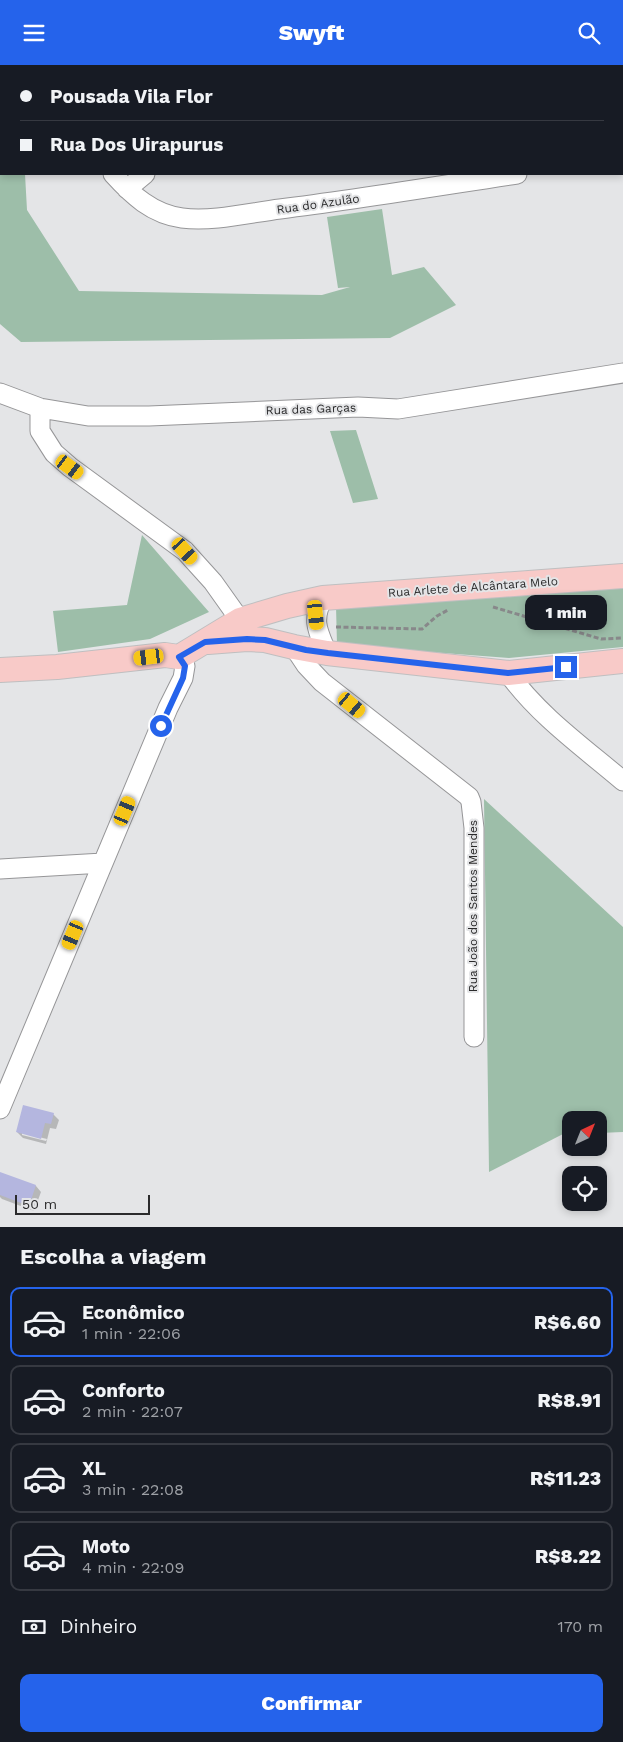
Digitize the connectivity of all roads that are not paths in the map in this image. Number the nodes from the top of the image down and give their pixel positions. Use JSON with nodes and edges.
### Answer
{"nodes":[{"id":1,"x":114,"y":175,"type":"edge"},
{"id":2,"x":144,"y":175,"type":"edge"},
{"id":3,"x":511,"y":175,"type":"edge"},
{"id":4,"x":127,"y":189,"type":"junction"},
{"id":5,"x":623,"y":373,"type":"edge"},
{"id":6,"x":0,"y":393,"type":"edge"},
{"id":7,"x":40,"y":408,"type":"junction"},
{"id":8,"x":623,"y":576,"type":"edge"},
{"id":9,"x":323,"y":598,"type":"junction"},
{"id":10,"x":243,"y":629,"type":"junction"},
{"id":11,"x":294,"y":647,"type":"junction"},
{"id":12,"x":328,"y":653,"type":"junction"},
{"id":13,"x":179,"y":657,"type":"junction"},
{"id":14,"x":623,"y":661,"type":"edge"},
{"id":15,"x":0,"y":670,"type":"edge"},
{"id":16,"x":508,"y":673,"type":"junction"},
{"id":17,"x":623,"y":781,"type":"edge"},
{"id":18,"x":103,"y":863,"type":"junction"},
{"id":19,"x":0,"y":869,"type":"edge"},
{"id":20,"x":474,"y":1037,"type":"dead end"},
{"id":21,"x":6,"y":1077,"type":"edge"},
{"id":22,"x":0,"y":1109,"type":"edge"}],
"edges":[{"from":1,"to":4,"type":"street","name":"Rua do Azulão"},
{"from":2,"to":4,"type":"street"},
{"from":3,"to":4,"type":"street","name":"Rua do Azulão"},
{"from":5,"to":7,"type":"street","name":"Rua das Garças"},
{"from":6,"to":7,"type":"street","name":"Rua das Garças"},
{"from":7,"to":10,"type":"street"},
{"from":8,"to":9,"type":"main road","name":"Rua Arlete de Alcântara Melo"},
{"from":9,"to":10,"type":"main road","name":"Rua Arlete de Alcântara Melo"},
{"from":9,"to":12,"type":"street"},
{"from":10,"to":11,"type":"main road"},
{"from":10,"to":13,"type":"main road"},
{"from":11,"to":12,"type":"main road"},
{"from":11,"to":20,"type":"street","name":"Rua João dos Santos Mendes"},
{"from":12,"to":16,"type":"main road"},
{"from":13,"to":15,"type":"main road"},
{"from":13,"to":18,"type":"street"},
{"from":14,"to":16,"type":"main road"},
{"from":16,"to":17,"type":"street"},
{"from":18,"to":19,"type":"street"},
{"from":18,"to":21,"type":"street"},
{"from":21,"to":22,"type":"street"}]}
